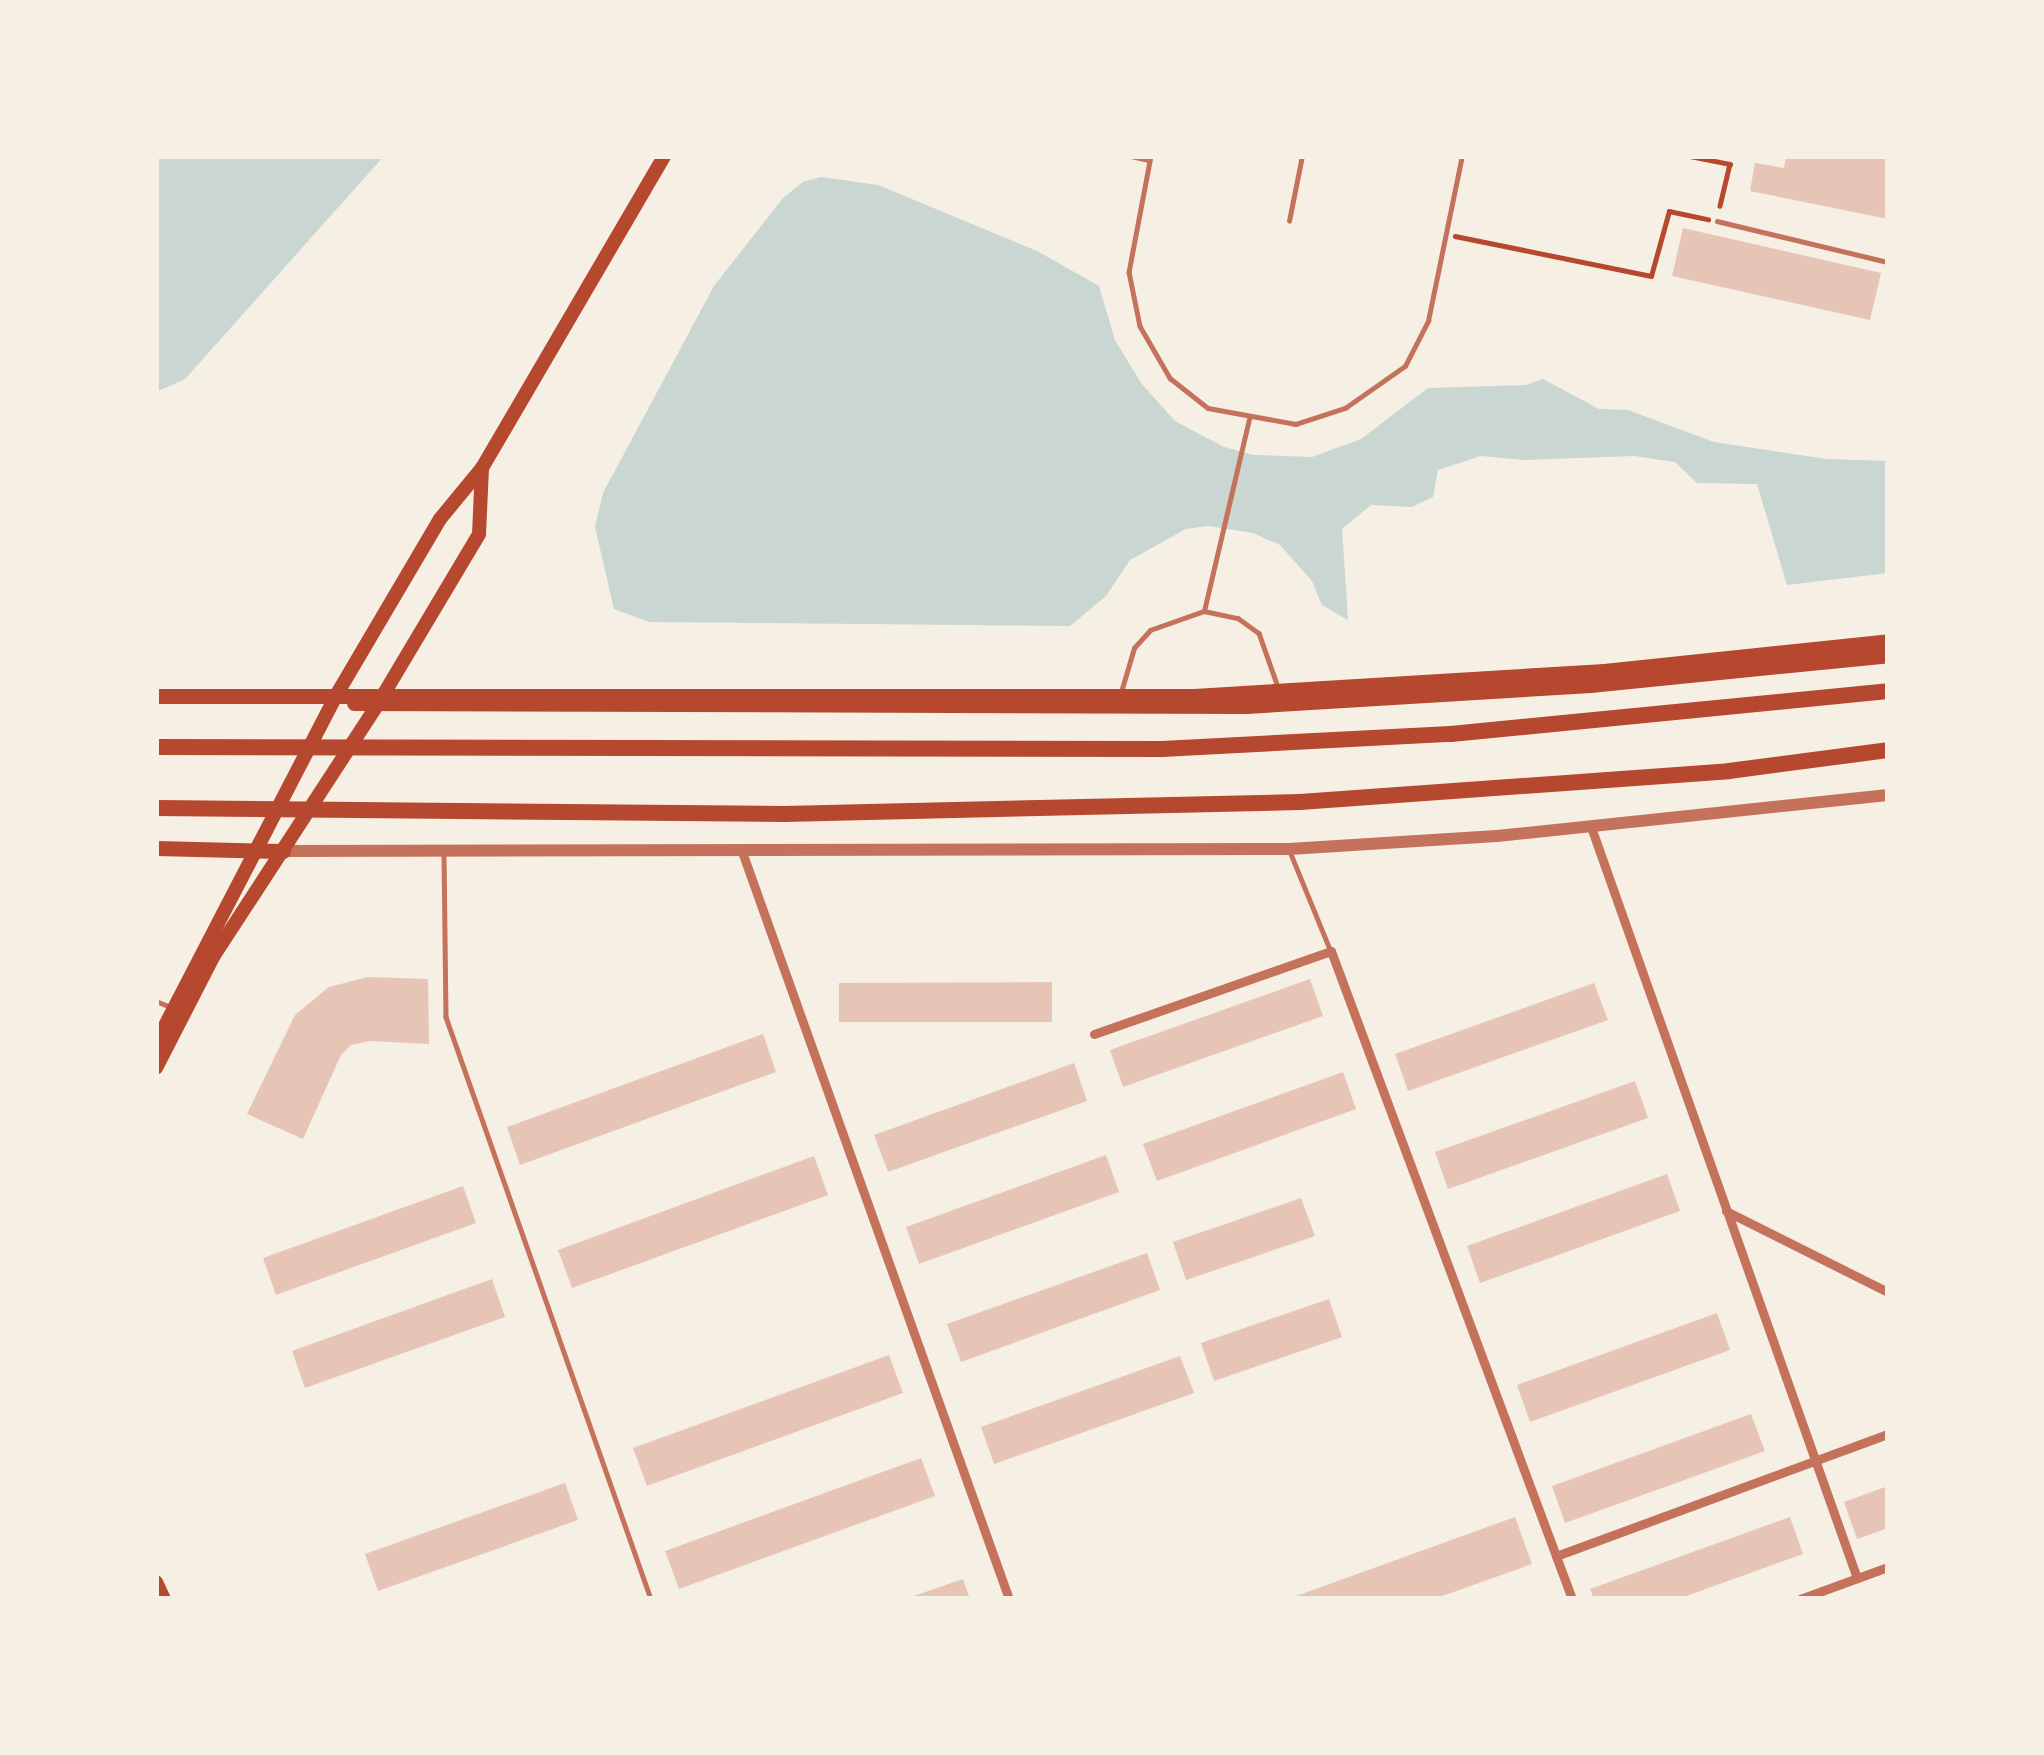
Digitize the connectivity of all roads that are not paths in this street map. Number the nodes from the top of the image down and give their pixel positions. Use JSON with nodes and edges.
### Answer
{"nodes":[{"id":1,"x":664,"y":156,"type":"edge"},
{"id":2,"x":1131,"y":156,"type":"edge"},
{"id":3,"x":1302,"y":156,"type":"edge"},
{"id":4,"x":1462,"y":156,"type":"edge"},
{"id":5,"x":1150,"y":158,"type":"edge"},
{"id":6,"x":1717,"y":220,"type":"road end"},
{"id":7,"x":1289,"y":221,"type":"dead end"},
{"id":8,"x":1888,"y":262,"type":"edge"},
{"id":9,"x":1249,"y":419,"type":"junction"},
{"id":10,"x":482,"y":468,"type":"junction"},
{"id":11,"x":1204,"y":611,"type":"junction"},
{"id":12,"x":1888,"y":641,"type":"edge"},
{"id":13,"x":1888,"y":655,"type":"edge"},
{"id":14,"x":1888,"y":691,"type":"edge"},
{"id":15,"x":1279,"y":692,"type":"junction"},
{"id":16,"x":156,"y":696,"type":"edge"},
{"id":17,"x":1120,"y":697,"type":"junction"},
{"id":18,"x":334,"y":699,"type":"junction"},
{"id":19,"x":380,"y":702,"type":"junction"},
{"id":20,"x":156,"y":747,"type":"edge"},
{"id":21,"x":1888,"y":750,"type":"edge"},
{"id":22,"x":1888,"y":795,"type":"edge"},
{"id":23,"x":156,"y":808,"type":"edge"},
{"id":24,"x":1591,"y":827,"type":"junction"},
{"id":25,"x":156,"y":848,"type":"edge"},
{"id":26,"x":444,"y":849,"type":"junction"},
{"id":27,"x":741,"y":849,"type":"junction"},
{"id":28,"x":1289,"y":849,"type":"junction"},
{"id":29,"x":259,"y":850,"type":"junction"},
{"id":30,"x":283,"y":851,"type":"junction"},
{"id":31,"x":1331,"y":951,"type":"junction"},
{"id":32,"x":156,"y":1001,"type":"edge"},
{"id":33,"x":178,"y":1010,"type":"junction"},
{"id":34,"x":1094,"y":1034,"type":"dead end"},
{"id":35,"x":156,"y":1043,"type":"edge"},
{"id":36,"x":156,"y":1068,"type":"edge"},
{"id":37,"x":1726,"y":1211,"type":"junction"},
{"id":38,"x":1888,"y":1292,"type":"edge"},
{"id":39,"x":1888,"y":1434,"type":"edge"},
{"id":40,"x":1815,"y":1461,"type":"junction"},
{"id":41,"x":1556,"y":1556,"type":"junction"},
{"id":42,"x":1888,"y":1568,"type":"edge"},
{"id":43,"x":1857,"y":1579,"type":"junction"},
{"id":44,"x":156,"y":1582,"type":"edge"},
{"id":45,"x":164,"y":1599,"type":"edge"},
{"id":46,"x":651,"y":1599,"type":"edge"},
{"id":47,"x":1009,"y":1599,"type":"edge"},
{"id":48,"x":1572,"y":1599,"type":"edge"},
{"id":49,"x":1800,"y":1599,"type":"edge"}],
"edges":[{"from":1,"to":10,"type":"main road"},
{"from":2,"to":5,"type":"lane"},
{"from":3,"to":7,"type":"lane"},
{"from":4,"to":9,"type":"lane"},
{"from":5,"to":9,"type":"lane"},
{"from":6,"to":8,"type":"lane"},
{"from":9,"to":11,"type":"lane"},
{"from":10,"to":18,"type":"main road"},
{"from":10,"to":19,"type":"main road"},
{"from":11,"to":15,"type":"lane"},
{"from":11,"to":17,"type":"lane"},
{"from":12,"to":15,"type":"main road"},
{"from":13,"to":19,"type":"main road"},
{"from":14,"to":20,"type":"highway"},
{"from":15,"to":17,"type":"main road"},
{"from":16,"to":18,"type":"main road"},
{"from":17,"to":19,"type":"main road"},
{"from":18,"to":19,"type":"main road"},
{"from":18,"to":29,"type":"main road"},
{"from":19,"to":30,"type":"main road"},
{"from":21,"to":23,"type":"highway"},
{"from":22,"to":24,"type":"street"},
{"from":24,"to":28,"type":"street"},
{"from":24,"to":37,"type":"street"},
{"from":25,"to":29,"type":"main road"},
{"from":26,"to":27,"type":"street"},
{"from":26,"to":30,"type":"street"},
{"from":26,"to":46,"type":"lane"},
{"from":27,"to":28,"type":"street"},
{"from":27,"to":47,"type":"street"},
{"from":28,"to":31,"type":"lane"},
{"from":29,"to":30,"type":"main road"},
{"from":29,"to":33,"type":"main road"},
{"from":30,"to":33,"type":"main road"},
{"from":31,"to":34,"type":"street"},
{"from":31,"to":41,"type":"street"},
{"from":32,"to":33,"type":"lane"},
{"from":33,"to":35,"type":"main road"},
{"from":33,"to":36,"type":"main road"},
{"from":37,"to":38,"type":"street"},
{"from":37,"to":40,"type":"street"},
{"from":39,"to":40,"type":"street"},
{"from":40,"to":41,"type":"street"},
{"from":40,"to":43,"type":"street"},
{"from":41,"to":48,"type":"street"},
{"from":42,"to":43,"type":"street"},
{"from":43,"to":49,"type":"street"},
{"from":44,"to":45,"type":"main road"}]}
